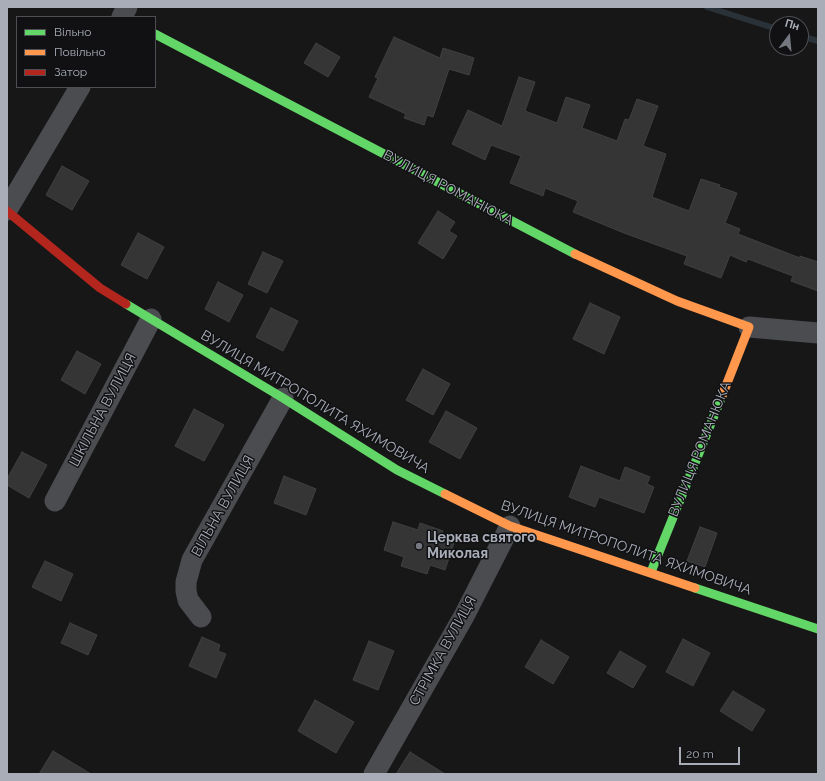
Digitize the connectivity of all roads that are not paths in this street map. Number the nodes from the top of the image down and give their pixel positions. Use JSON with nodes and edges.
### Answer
{"nodes":[{"id":1,"x":156,"y":35,"type":"edge"},
{"id":2,"x":79,"y":88,"type":"edge"},
{"id":3,"x":7,"y":210,"type":"edge"},
{"id":4,"x":150,"y":319,"type":"junction"},
{"id":5,"x":749,"y":327,"type":"junction"},
{"id":6,"x":818,"y":333,"type":"edge"},
{"id":7,"x":283,"y":398,"type":"junction"},
{"id":8,"x":55,"y":501,"type":"dead end"},
{"id":9,"x":510,"y":526,"type":"junction"},
{"id":10,"x":651,"y":572,"type":"junction"},
{"id":11,"x":202,"y":617,"type":"dead end"},
{"id":12,"x":818,"y":629,"type":"edge"},
{"id":13,"x":374,"y":774,"type":"edge"}],
"edges":[{"from":1,"to":5,"type":"street","name":"ВУЛИЦЯ РОМАНЮКА"},
{"from":2,"to":3,"type":"street"},
{"from":3,"to":4,"type":"street","name":"ВУЛИЦЯ МИТРОПОЛИТА ЯХИМОВИЧА"},
{"from":4,"to":7,"type":"street","name":"ВУЛИЦЯ МИТРОПОЛИТА ЯХИМОВИЧА"},
{"from":4,"to":8,"type":"street","name":"ШКІЛЬНА ВУЛИЦЯ"},
{"from":5,"to":6,"type":"street","name":"ВУЛИЦЯ РОМАНЮКА"},
{"from":5,"to":10,"type":"street","name":"ВУЛИЦЯ РОМАНЮКА"},
{"from":7,"to":9,"type":"street","name":"ВУЛИЦЯ МИТРОПОЛИТА ЯХИМОВИЧА"},
{"from":7,"to":11,"type":"street","name":"ВІЛЬНА ВУЛИЦЯ"},
{"from":9,"to":10,"type":"street","name":"ВУЛИЦЯ МИТРОПОЛИТА ЯХИМОВИЧА"},
{"from":9,"to":13,"type":"street","name":"СТРІМКА ВУЛИЦЯ"},
{"from":10,"to":12,"type":"street","name":"ВУЛИЦЯ МИТРОПОЛИТА ЯХИМОВИЧА"}]}
